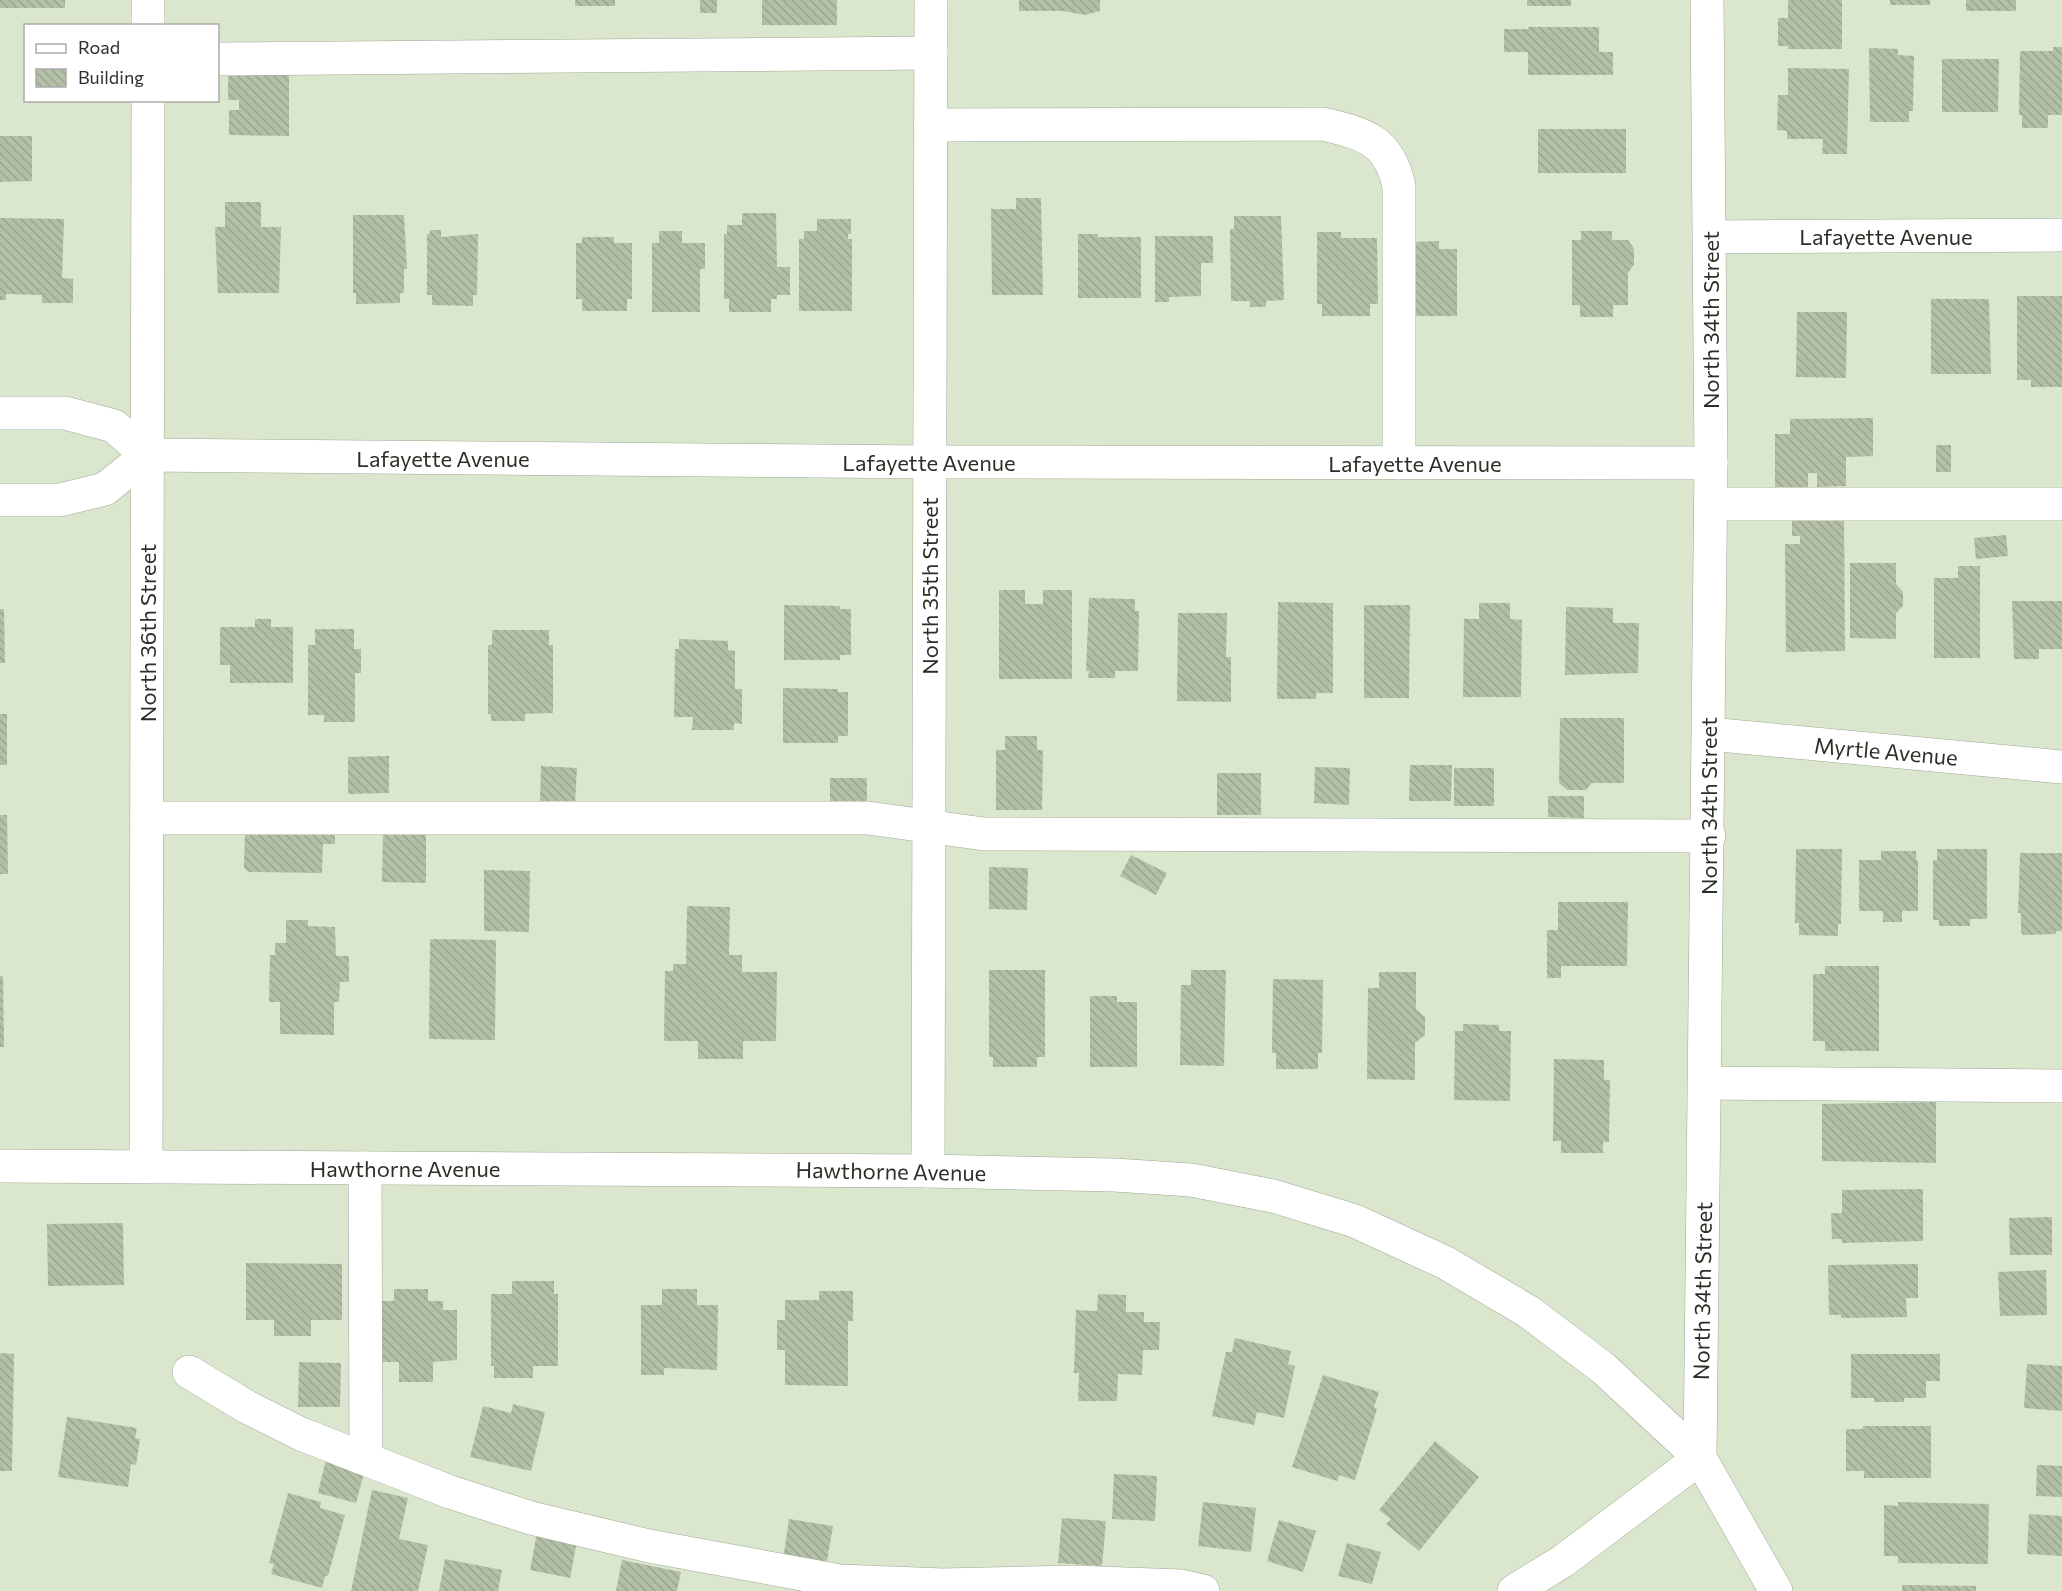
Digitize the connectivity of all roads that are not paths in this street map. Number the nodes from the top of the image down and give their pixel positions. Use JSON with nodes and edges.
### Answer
{"nodes":[{"id":1,"x":148,"y":0,"type":"edge"},
{"id":2,"x":931,"y":0,"type":"edge"},
{"id":3,"x":1707,"y":0,"type":"edge"},
{"id":4,"x":148,"y":24,"type":"edge"},
{"id":5,"x":931,"y":53,"type":"junction"},
{"id":6,"x":219,"y":59,"type":"edge"},
{"id":7,"x":148,"y":102,"type":"edge"},
{"id":8,"x":930,"y":125,"type":"junction"},
{"id":9,"x":2062,"y":235,"type":"edge"},
{"id":10,"x":1710,"y":237,"type":"junction"},
{"id":11,"x":0,"y":413,"type":"edge"},
{"id":12,"x":147,"y":455,"type":"junction"},
{"id":13,"x":929,"y":462,"type":"junction"},
{"id":14,"x":1399,"y":463,"type":"junction"},
{"id":15,"x":1711,"y":463,"type":"junction"},
{"id":16,"x":0,"y":500,"type":"edge"},
{"id":17,"x":1710,"y":504,"type":"junction"},
{"id":18,"x":2062,"y":504,"type":"edge"},
{"id":19,"x":1709,"y":734,"type":"junction"},
{"id":20,"x":2062,"y":767,"type":"edge"},
{"id":21,"x":147,"y":818,"type":"junction"},
{"id":22,"x":928,"y":827,"type":"junction"},
{"id":23,"x":1709,"y":836,"type":"junction"},
{"id":24,"x":1705,"y":1083,"type":"junction"},
{"id":25,"x":2062,"y":1086,"type":"edge"},
{"id":26,"x":0,"y":1166,"type":"edge"},
{"id":27,"x":146,"y":1166,"type":"junction"},
{"id":28,"x":365,"y":1168,"type":"junction"},
{"id":29,"x":928,"y":1171,"type":"junction"},
{"id":30,"x":189,"y":1372,"type":"dead end"},
{"id":31,"x":366,"y":1458,"type":"junction"},
{"id":32,"x":1700,"y":1458,"type":"junction"},
{"id":33,"x":1203,"y":1591,"type":"edge"},
{"id":34,"x":1514,"y":1591,"type":"edge"},
{"id":35,"x":1776,"y":1591,"type":"edge"}],
"edges":[{"from":1,"to":4,"type":"street"},
{"from":2,"to":5,"type":"street","name":"North 35th Street"},
{"from":3,"to":10,"type":"street","name":"North 34th Street"},
{"from":5,"to":6,"type":"street"},
{"from":5,"to":8,"type":"street","name":"North 35th Street"},
{"from":7,"to":12,"type":"street","name":"North 36th Street"},
{"from":8,"to":13,"type":"street","name":"North 35th Street"},
{"from":8,"to":14,"type":"street"},
{"from":9,"to":10,"type":"street","name":"Lafayette Avenue"},
{"from":10,"to":15,"type":"street","name":"North 34th Street"},
{"from":11,"to":12,"type":"street"},
{"from":12,"to":13,"type":"street","name":"Lafayette Avenue"},
{"from":12,"to":16,"type":"street"},
{"from":12,"to":21,"type":"street","name":"North 36th Street"},
{"from":13,"to":14,"type":"street","name":"Lafayette Avenue"},
{"from":13,"to":22,"type":"street","name":"North 35th Street"},
{"from":14,"to":15,"type":"street","name":"Lafayette Avenue"},
{"from":15,"to":17,"type":"street","name":"North 34th Street"},
{"from":17,"to":18,"type":"street"},
{"from":17,"to":19,"type":"street","name":"North 34th Street"},
{"from":19,"to":20,"type":"street","name":"Myrtle Avenue"},
{"from":19,"to":23,"type":"street","name":"North 34th Street"},
{"from":21,"to":22,"type":"street"},
{"from":21,"to":27,"type":"street","name":"North 36th Street"},
{"from":22,"to":23,"type":"street"},
{"from":22,"to":29,"type":"street","name":"North 35th Street"},
{"from":23,"to":24,"type":"street","name":"North 34th Street"},
{"from":24,"to":25,"type":"street"},
{"from":24,"to":32,"type":"street","name":"North 34th Street"},
{"from":26,"to":27,"type":"street","name":"Hawthorne Avenue"},
{"from":27,"to":28,"type":"street","name":"Hawthorne Avenue"},
{"from":28,"to":29,"type":"street","name":"Hawthorne Avenue"},
{"from":28,"to":31,"type":"street"},
{"from":29,"to":32,"type":"street","name":"Hawthorne Avenue"},
{"from":30,"to":31,"type":"street"},
{"from":31,"to":33,"type":"street"},
{"from":32,"to":34,"type":"street"},
{"from":32,"to":35,"type":"street"}]}
